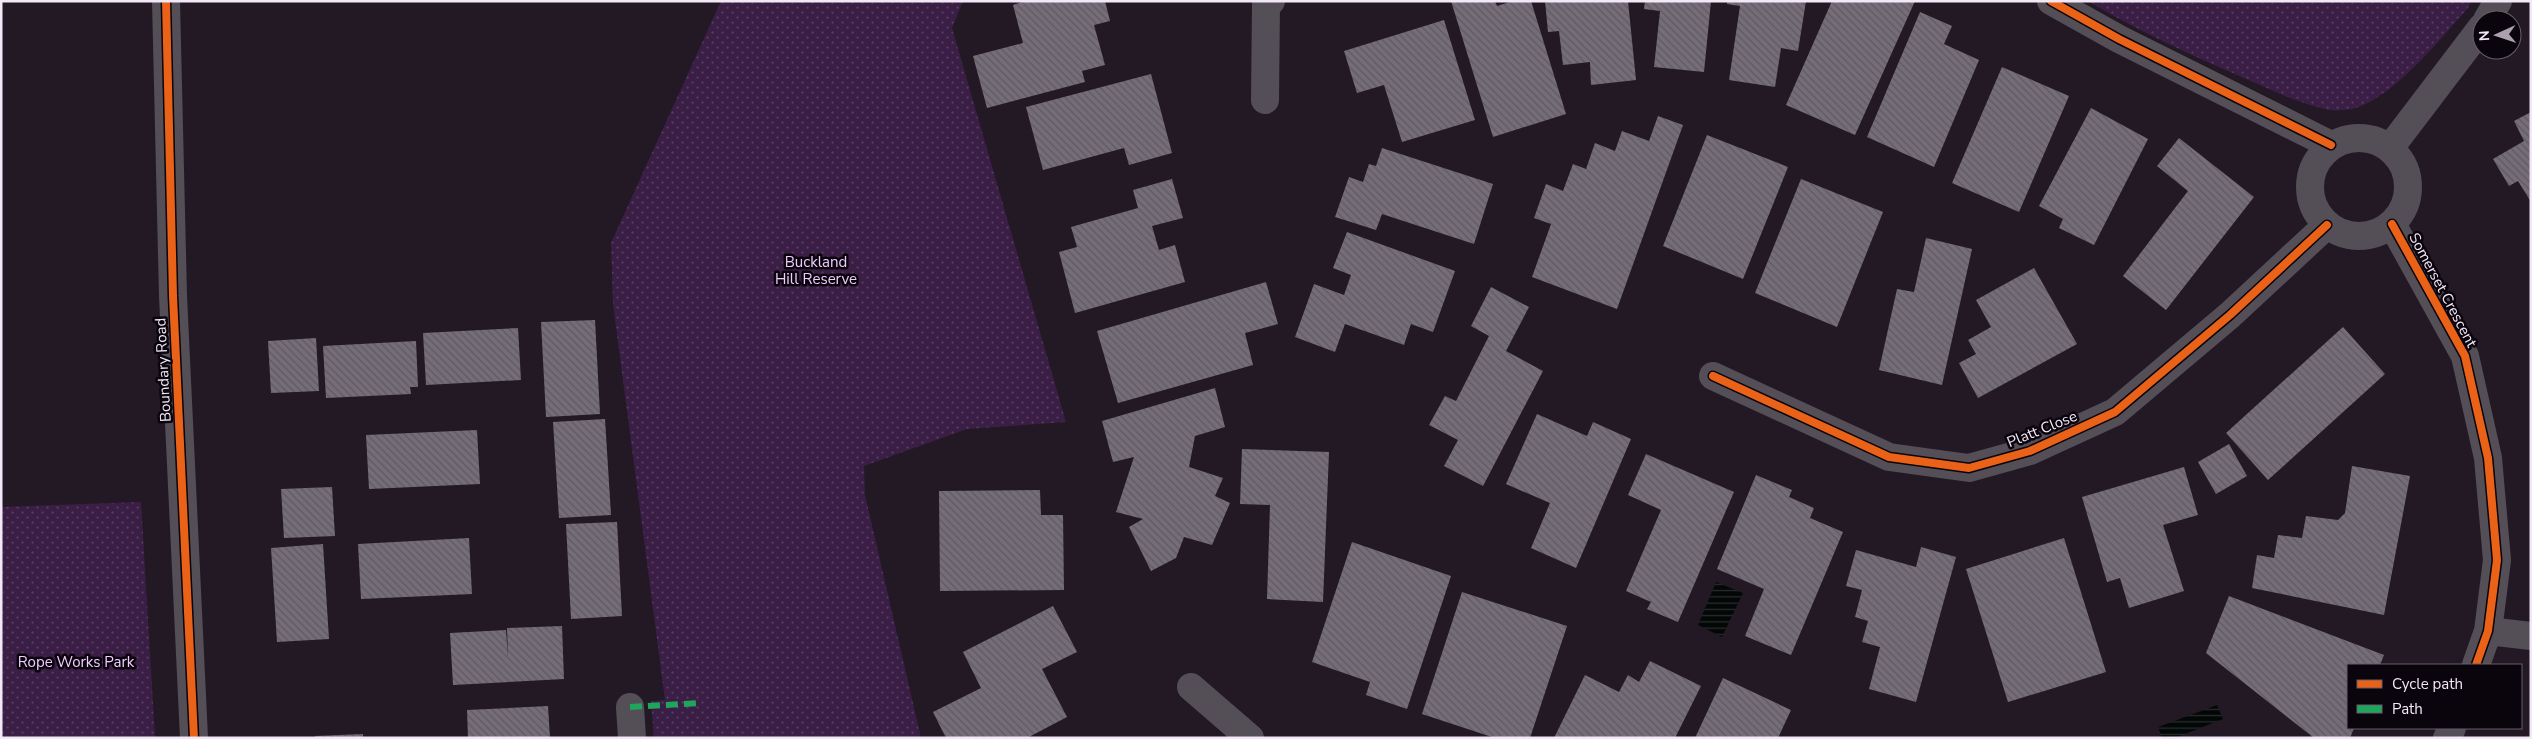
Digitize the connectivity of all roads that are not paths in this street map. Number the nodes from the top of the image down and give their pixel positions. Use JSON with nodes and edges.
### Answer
{"nodes":[{"id":1,"x":166,"y":1,"type":"edge"},
{"id":2,"x":1271,"y":1,"type":"edge"},
{"id":3,"x":2050,"y":1,"type":"edge"},
{"id":4,"x":2472,"y":40,"type":"edge"},
{"id":5,"x":1265,"y":100,"type":"dead end"},
{"id":6,"x":2331,"y":145,"type":"junction"},
{"id":7,"x":2390,"y":148,"type":"junction"},
{"id":8,"x":2392,"y":224,"type":"junction"},
{"id":9,"x":2328,"y":226,"type":"junction"},
{"id":10,"x":1713,"y":376,"type":"dead end"},
{"id":11,"x":2488,"y":632,"type":"junction"},
{"id":12,"x":2531,"y":636,"type":"edge"},
{"id":13,"x":2476,"y":664,"type":"edge"},
{"id":14,"x":1191,"y":687,"type":"dead end"},
{"id":15,"x":630,"y":707,"type":"dead end"},
{"id":16,"x":194,"y":738,"type":"edge"},
{"id":17,"x":632,"y":738,"type":"edge"},
{"id":18,"x":1250,"y":738,"type":"edge"}],
"edges":[{"from":1,"to":16,"type":"street","name":"Boundary Road"},
{"from":2,"to":5,"type":"street"},
{"from":3,"to":6,"type":"street"},
{"from":4,"to":7,"type":"street"},
{"from":6,"to":7,"type":"street"},
{"from":6,"to":9,"type":"street"},
{"from":7,"to":8,"type":"street","name":"Somerset Crescent"},
{"from":8,"to":9,"type":"street","name":"Somerset Crescent"},
{"from":8,"to":11,"type":"street","name":"Somerset Crescent"},
{"from":9,"to":10,"type":"street","name":"Platt Close"},
{"from":11,"to":12,"type":"street"},
{"from":11,"to":13,"type":"street","name":"Somerset Crescent"},
{"from":14,"to":18,"type":"street"},
{"from":15,"to":17,"type":"street"}]}
